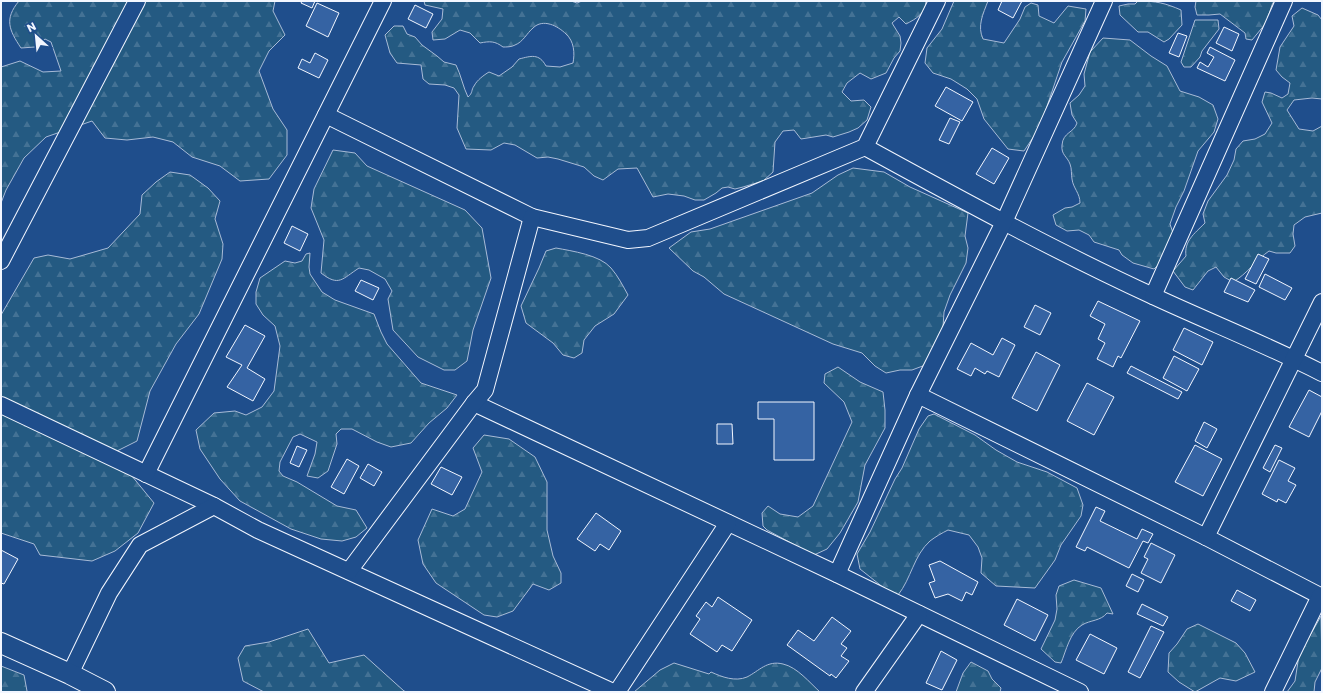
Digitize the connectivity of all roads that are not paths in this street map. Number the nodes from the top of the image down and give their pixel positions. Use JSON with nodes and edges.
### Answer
{"nodes":[{"id":1,"x":136,"y":1,"type":"edge"},
{"id":2,"x":383,"y":1,"type":"edge"},
{"id":3,"x":937,"y":1,"type":"edge"},
{"id":4,"x":1104,"y":1,"type":"edge"},
{"id":5,"x":1284,"y":1,"type":"edge"},
{"id":6,"x":326,"y":115,"type":"junction"},
{"id":7,"x":865,"y":147,"type":"junction"},
{"id":8,"x":532,"y":216,"type":"junction"},
{"id":9,"x":1004,"y":222,"type":"junction"},
{"id":10,"x":1,"y":260,"type":"edge"},
{"id":11,"x":1153,"y":296,"type":"junction"},
{"id":12,"x":1322,"y":302,"type":"edge"},
{"id":13,"x":1295,"y":359,"type":"junction"},
{"id":14,"x":1322,"y":373,"type":"edge"},
{"id":15,"x":918,"y":395,"type":"junction"},
{"id":16,"x":474,"y":403,"type":"junction"},
{"id":17,"x":1,"y":405,"type":"edge"},
{"id":18,"x":146,"y":474,"type":"junction"},
{"id":19,"x":214,"y":506,"type":"junction"},
{"id":20,"x":728,"y":523,"type":"junction"},
{"id":21,"x":1206,"y":537,"type":"junction"},
{"id":22,"x":349,"y":571,"type":"junction"},
{"id":23,"x":837,"y":574,"type":"junction"},
{"id":24,"x":1321,"y":596,"type":"edge"},
{"id":25,"x":919,"y":614,"type":"junction"},
{"id":26,"x":1,"y":643,"type":"edge"},
{"id":27,"x":70,"y":674,"type":"junction"},
{"id":28,"x":104,"y":692,"type":"edge"},
{"id":29,"x":613,"y":692,"type":"edge"},
{"id":30,"x":617,"y":692,"type":"edge"},
{"id":31,"x":864,"y":692,"type":"edge"},
{"id":32,"x":1080,"y":692,"type":"edge"},
{"id":33,"x":1273,"y":692,"type":"edge"}],
"edges":[{"from":1,"to":10,"type":"street"},
{"from":2,"to":6,"type":"street"},
{"from":3,"to":7,"type":"street"},
{"from":4,"to":9,"type":"street"},
{"from":5,"to":11,"type":"street"},
{"from":6,"to":8,"type":"street"},
{"from":6,"to":18,"type":"street"},
{"from":7,"to":8,"type":"street"},
{"from":7,"to":9,"type":"street"},
{"from":8,"to":16,"type":"street"},
{"from":9,"to":11,"type":"street"},
{"from":9,"to":15,"type":"street"},
{"from":11,"to":13,"type":"street"},
{"from":12,"to":13,"type":"street"},
{"from":13,"to":14,"type":"street"},
{"from":13,"to":21,"type":"street"},
{"from":15,"to":21,"type":"street"},
{"from":15,"to":23,"type":"street"},
{"from":16,"to":20,"type":"street"},
{"from":16,"to":22,"type":"street"},
{"from":17,"to":18,"type":"street"},
{"from":18,"to":19,"type":"street"},
{"from":19,"to":22,"type":"street"},
{"from":19,"to":27,"type":"street"},
{"from":20,"to":23,"type":"street"},
{"from":20,"to":30,"type":"street"},
{"from":21,"to":24,"type":"street"},
{"from":22,"to":29,"type":"street"},
{"from":23,"to":25,"type":"street"},
{"from":24,"to":33,"type":"street"},
{"from":25,"to":31,"type":"street"},
{"from":25,"to":32,"type":"street"},
{"from":26,"to":27,"type":"main road"},
{"from":27,"to":28,"type":"main road"}]}
